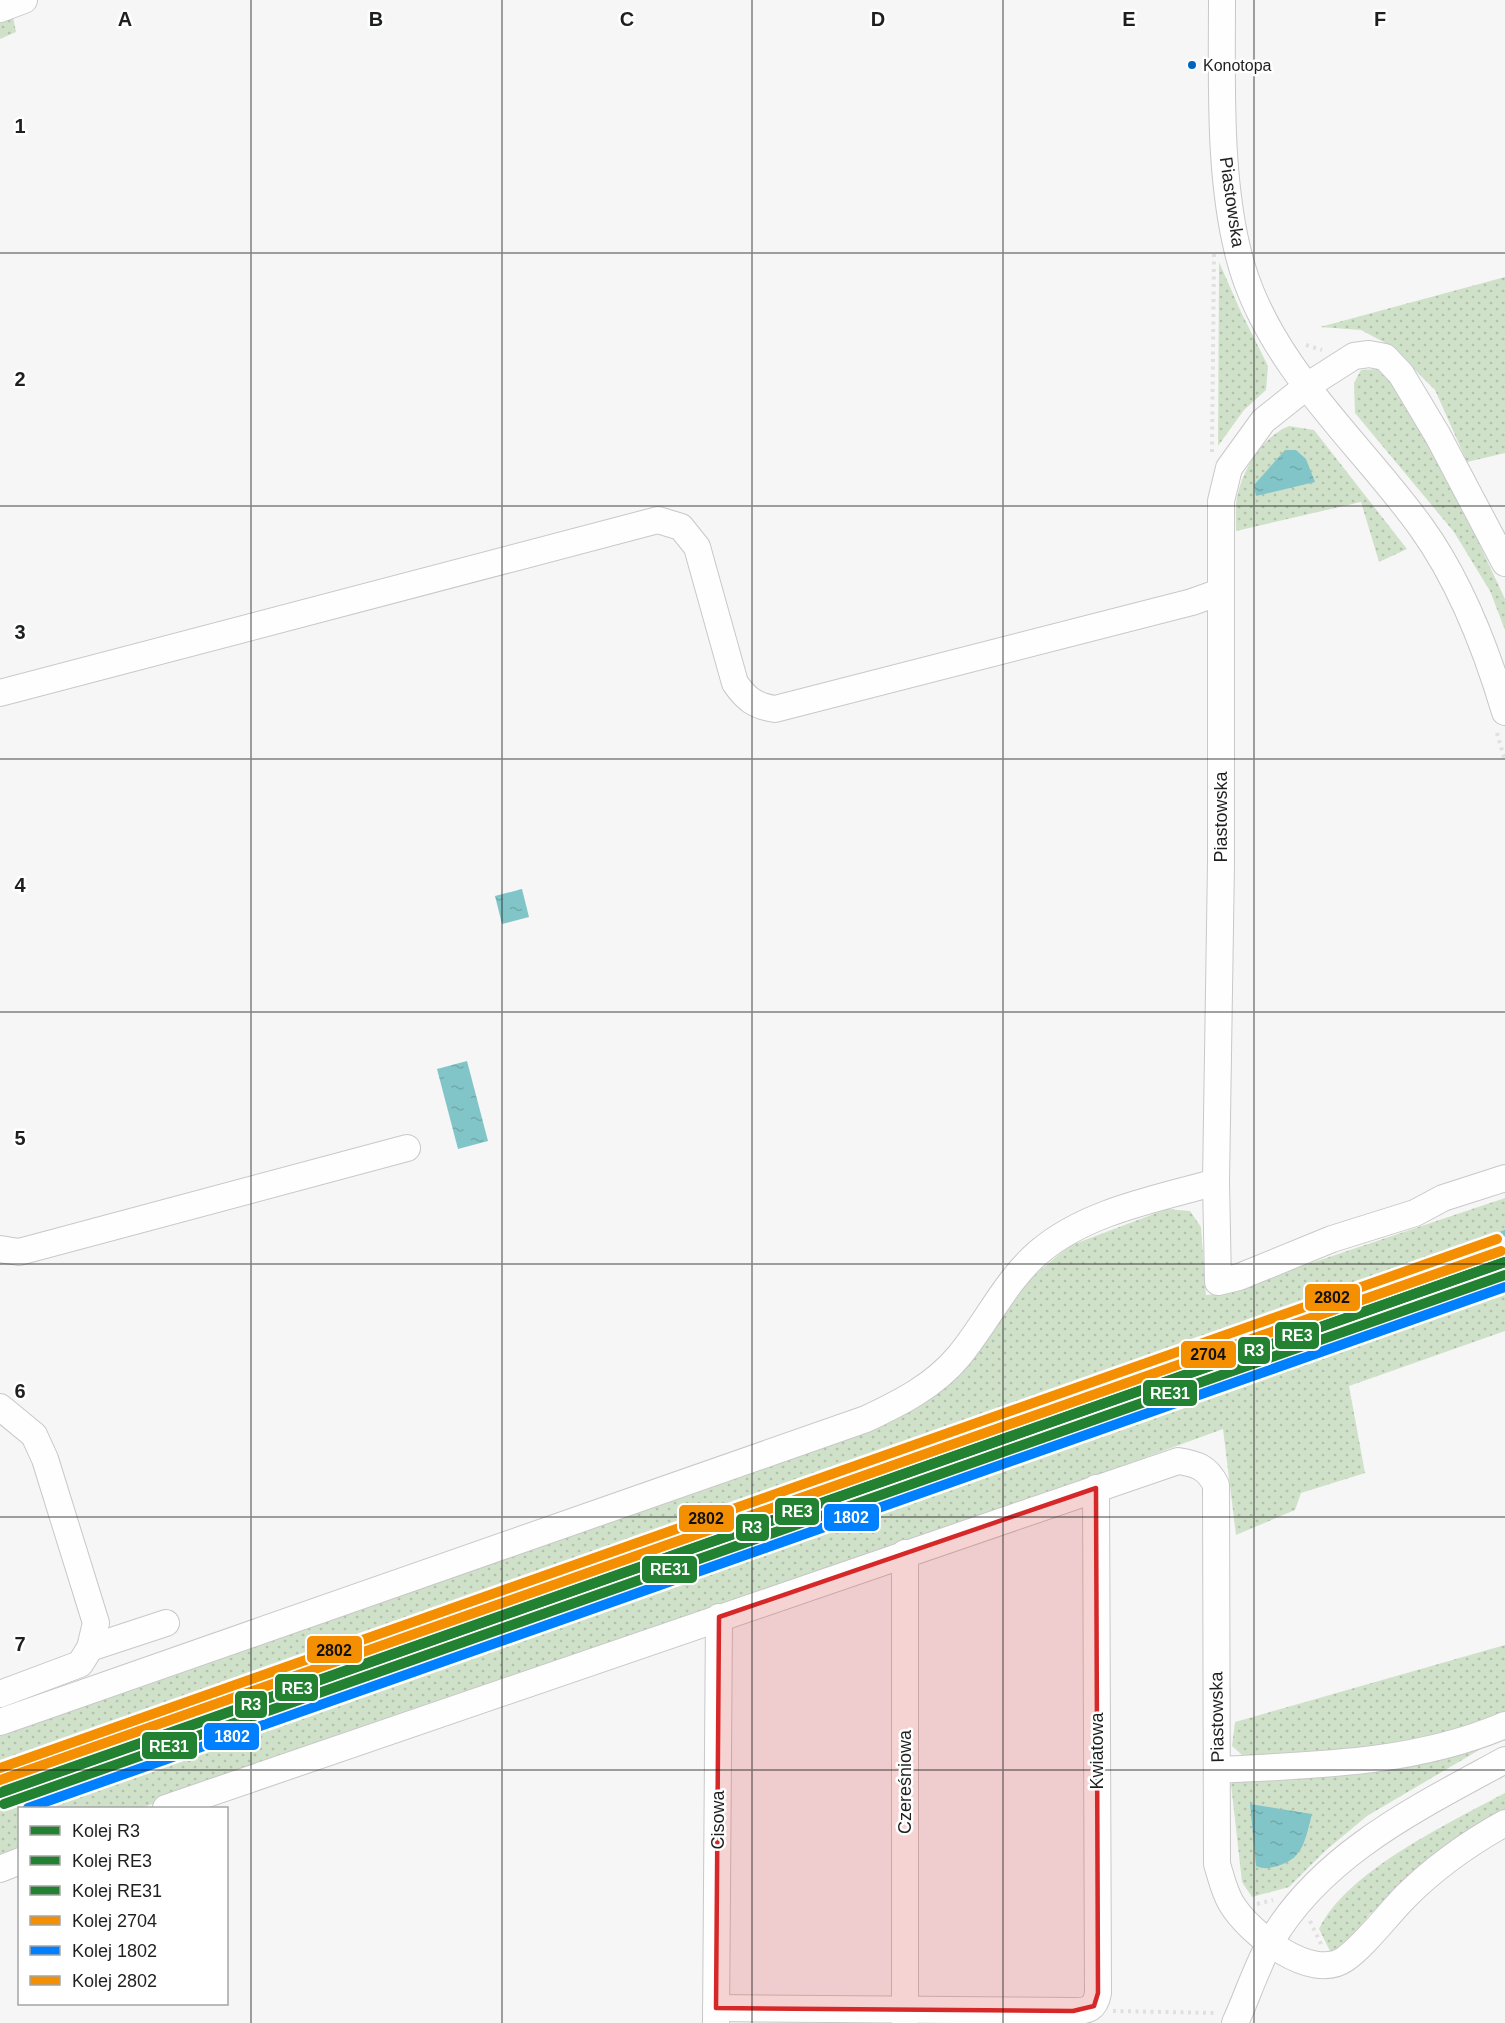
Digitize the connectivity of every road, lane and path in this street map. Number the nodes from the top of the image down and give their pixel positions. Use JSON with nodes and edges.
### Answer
{"nodes":[{"id":1,"x":24,"y":0,"type":"edge"},
{"id":2,"x":1222,"y":0,"type":"edge"},
{"id":3,"x":0,"y":9,"type":"edge"},
{"id":4,"x":1214,"y":252,"type":"dead end"},
{"id":5,"x":1297,"y":343,"type":"dead end"},
{"id":6,"x":1337,"y":365,"type":"junction"},
{"id":7,"x":1307,"y":386,"type":"junction"},
{"id":8,"x":1229,"y":468,"type":"junction"},
{"id":9,"x":1505,"y":563,"type":"edge"},
{"id":10,"x":1220,"y":592,"type":"junction"},
{"id":11,"x":0,"y":693,"type":"edge"},
{"id":12,"x":1500,"y":721,"type":"edge"},
{"id":13,"x":1505,"y":761,"type":"edge"},
{"id":14,"x":407,"y":1148,"type":"dead end"},
{"id":15,"x":1505,"y":1178,"type":"edge"},
{"id":16,"x":1216,"y":1182,"type":"junction"},
{"id":17,"x":0,"y":1249,"type":"edge"},
{"id":18,"x":0,"y":1407,"type":"edge"},
{"id":19,"x":1096,"y":1488,"type":"junction"},
{"id":20,"x":905,"y":1553,"type":"junction"},
{"id":21,"x":719,"y":1617,"type":"junction"},
{"id":22,"x":166,"y":1623,"type":"dead end"},
{"id":23,"x":90,"y":1648,"type":"junction"},
{"id":24,"x":0,"y":1694,"type":"edge"},
{"id":25,"x":0,"y":1722,"type":"edge"},
{"id":26,"x":1505,"y":1725,"type":"edge"},
{"id":27,"x":1505,"y":1760,"type":"edge"},
{"id":28,"x":1217,"y":1770,"type":"junction"},
{"id":29,"x":172,"y":1807,"type":"edge"},
{"id":30,"x":1505,"y":1823,"type":"edge"},
{"id":31,"x":18,"y":1862,"type":"edge"},
{"id":32,"x":0,"y":1869,"type":"edge"},
{"id":33,"x":1270,"y":1944,"type":"junction"},
{"id":34,"x":1088,"y":2011,"type":"junction"},
{"id":35,"x":716,"y":2015,"type":"edge"},
{"id":36,"x":905,"y":2017,"type":"edge"},
{"id":37,"x":1014,"y":2017,"type":"edge"},
{"id":38,"x":1228,"y":2018,"type":"edge"}],
"edges":[{"from":1,"to":3,"type":"street"},
{"from":2,"to":7,"type":"street","name":"Piastowska"},
{"from":4,"to":8,"type":"path"},
{"from":5,"to":6,"type":"path"},
{"from":6,"to":7,"type":"street"},
{"from":6,"to":9,"type":"street"},
{"from":7,"to":8,"type":"street","name":"Piastowska"},
{"from":7,"to":12,"type":"street","name":"Piastowska"},
{"from":8,"to":10,"type":"street","name":"Piastowska"},
{"from":10,"to":11,"type":"street"},
{"from":10,"to":16,"type":"street","name":"Piastowska"},
{"from":12,"to":13,"type":"path"},
{"from":14,"to":17,"type":"street"},
{"from":15,"to":16,"type":"street","name":"Piastowska"},
{"from":16,"to":25,"type":"street"},
{"from":18,"to":23,"type":"street"},
{"from":19,"to":20,"type":"street"},
{"from":19,"to":28,"type":"street","name":"Piastowska"},
{"from":19,"to":34,"type":"street","name":"Kwiatowa"},
{"from":20,"to":21,"type":"street"},
{"from":20,"to":36,"type":"street","name":"Czereśniowa"},
{"from":21,"to":29,"type":"street"},
{"from":21,"to":35,"type":"street","name":"Cisowa"},
{"from":22,"to":23,"type":"street"},
{"from":23,"to":24,"type":"street"},
{"from":26,"to":28,"type":"street"},
{"from":27,"to":33,"type":"street"},
{"from":28,"to":33,"type":"street","name":"Piastowska"},
{"from":30,"to":33,"type":"street","name":"Piastowska"},
{"from":31,"to":32,"type":"street"},
{"from":33,"to":38,"type":"street"},
{"from":34,"to":37,"type":"street"},
{"from":34,"to":38,"type":"path"},
{"from":35,"to":36,"type":"street"},
{"from":36,"to":37,"type":"street"}]}
